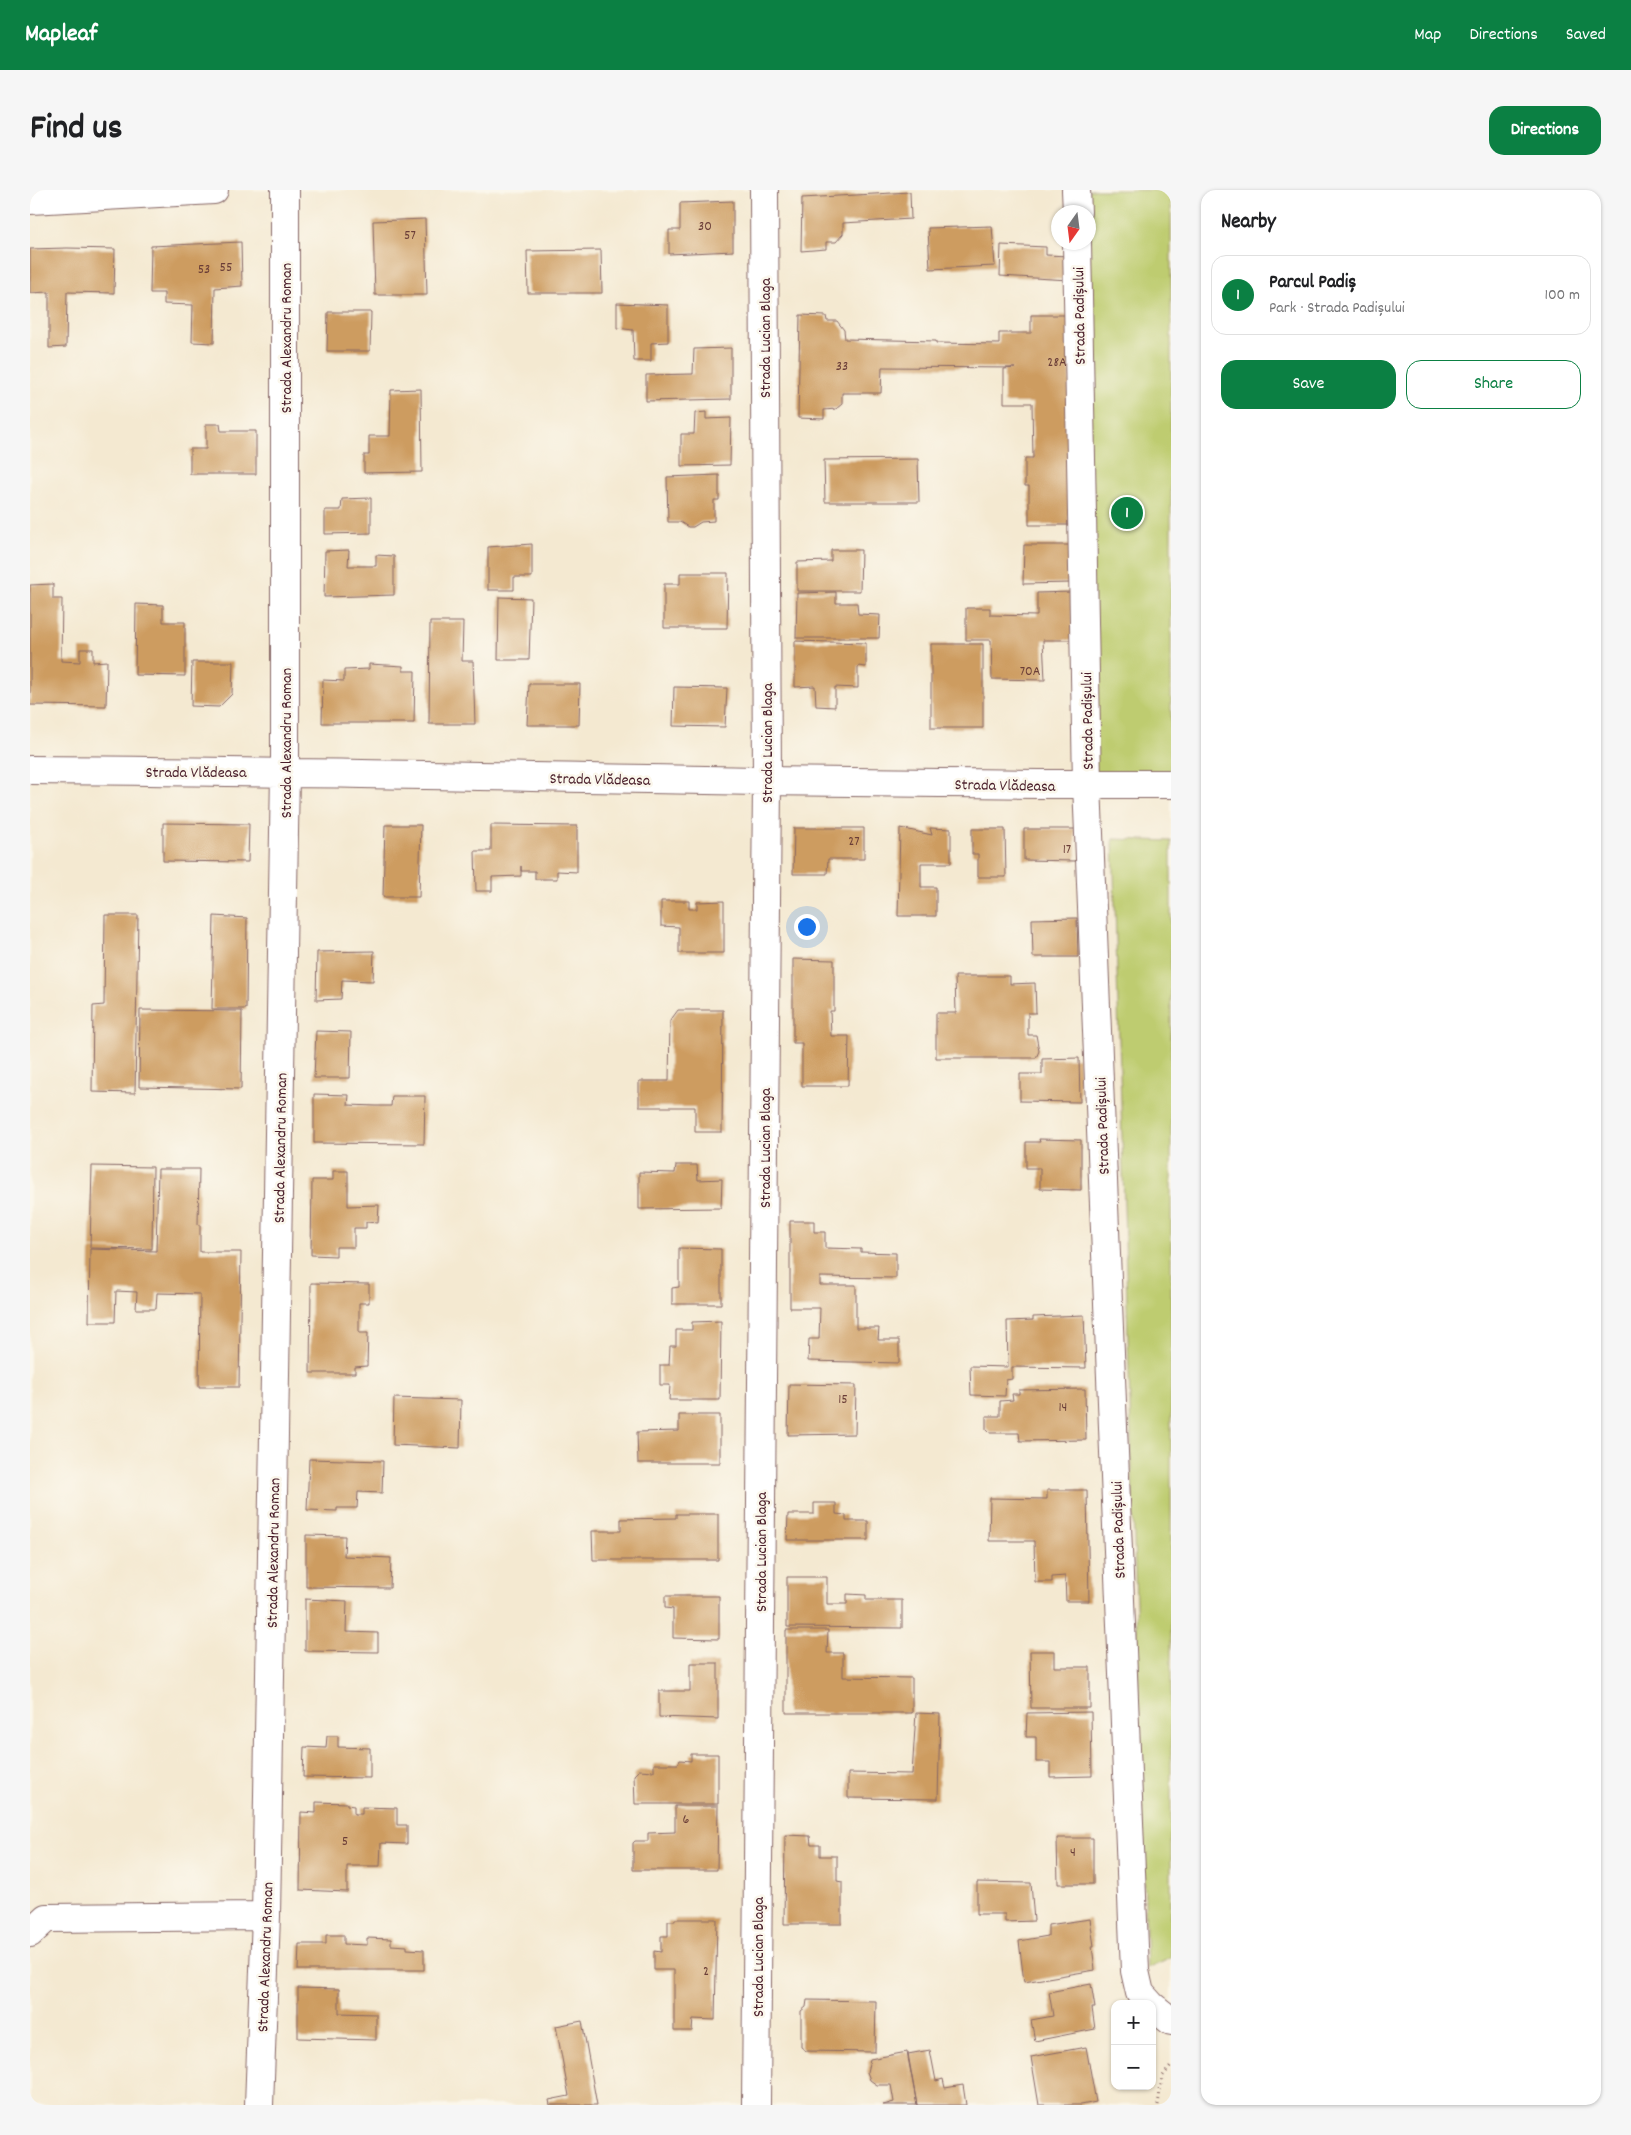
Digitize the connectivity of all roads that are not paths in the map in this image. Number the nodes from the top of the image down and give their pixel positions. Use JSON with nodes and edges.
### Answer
{"nodes":[{"id":1,"x":214,"y":190,"type":"edge"},
{"id":2,"x":285,"y":190,"type":"edge"},
{"id":3,"x":764,"y":190,"type":"edge"},
{"id":4,"x":1076,"y":190,"type":"edge"},
{"id":5,"x":30,"y":200,"type":"edge"},
{"id":6,"x":1077,"y":205,"type":"edge"},
{"id":7,"x":1077,"y":250,"type":"edge"},
{"id":8,"x":30,"y":770,"type":"edge"},
{"id":9,"x":285,"y":772,"type":"junction"},
{"id":10,"x":767,"y":781,"type":"junction"},
{"id":11,"x":1087,"y":784,"type":"junction"},
{"id":12,"x":1171,"y":784,"type":"edge"},
{"id":13,"x":266,"y":1916,"type":"junction"},
{"id":14,"x":30,"y":1933,"type":"edge"},
{"id":15,"x":1147,"y":2000,"type":"edge"},
{"id":16,"x":1156,"y":2009,"type":"edge"},
{"id":17,"x":1171,"y":2021,"type":"edge"},
{"id":18,"x":259,"y":2105,"type":"edge"},
{"id":19,"x":756,"y":2105,"type":"edge"}],
"edges":[{"from":1,"to":5,"type":"street"},
{"from":2,"to":9,"type":"street","name":"Strada Alexandru Roman"},
{"from":3,"to":10,"type":"street","name":"Strada Lucian Blaga"},
{"from":4,"to":6,"type":"street"},
{"from":7,"to":11,"type":"street","name":"Strada Padișului"},
{"from":8,"to":9,"type":"street","name":"Strada Vlădeasa"},
{"from":9,"to":10,"type":"street","name":"Strada Vlădeasa"},
{"from":9,"to":13,"type":"street","name":"Strada Alexandru Roman"},
{"from":10,"to":11,"type":"street","name":"Strada Vlădeasa"},
{"from":10,"to":19,"type":"street","name":"Strada Lucian Blaga"},
{"from":11,"to":12,"type":"street","name":"Strada Vlădeasa"},
{"from":11,"to":15,"type":"street","name":"Strada Padișului"},
{"from":13,"to":14,"type":"street"},
{"from":13,"to":18,"type":"street","name":"Strada Alexandru Roman"},
{"from":16,"to":17,"type":"street","name":"Strada Padișului"}]}
